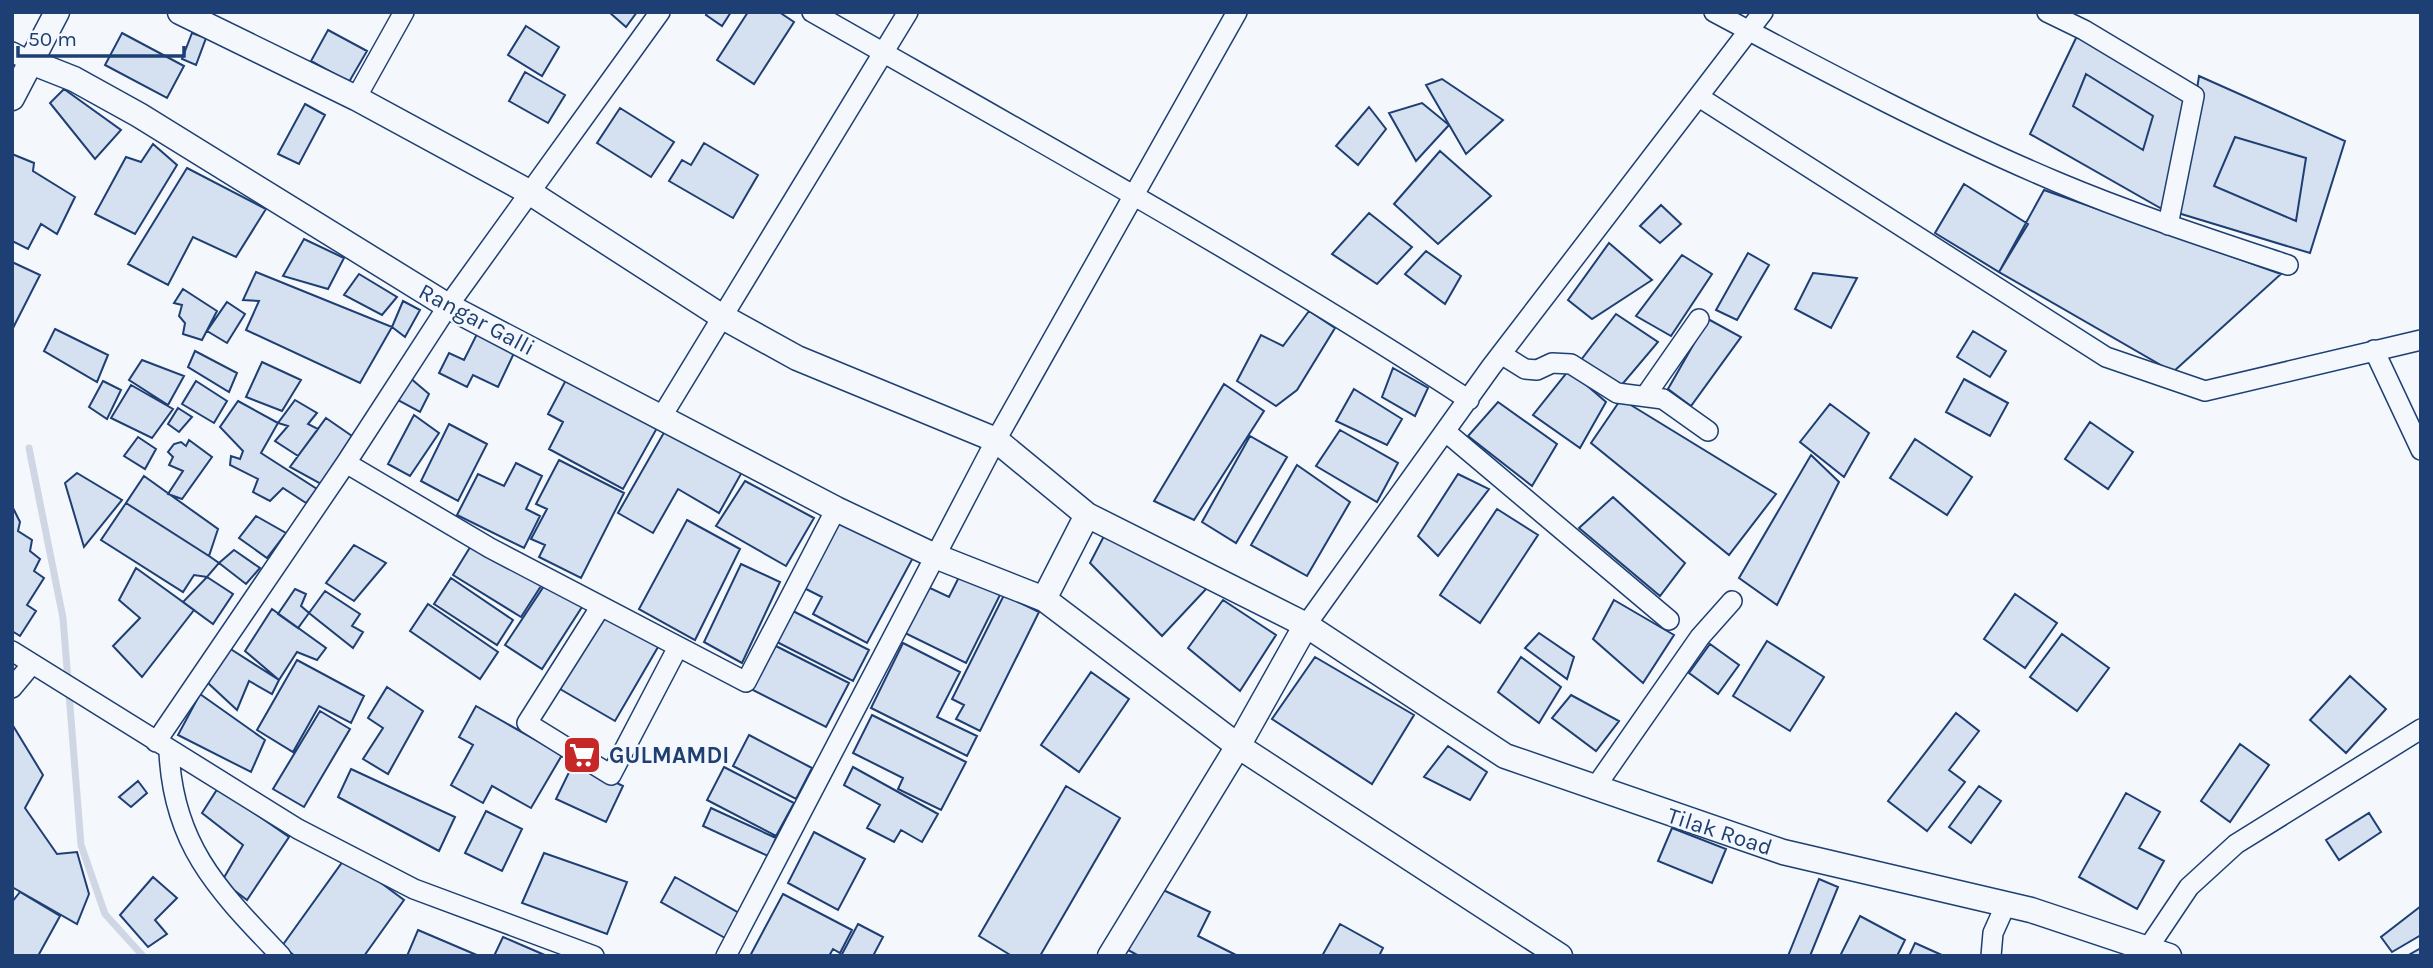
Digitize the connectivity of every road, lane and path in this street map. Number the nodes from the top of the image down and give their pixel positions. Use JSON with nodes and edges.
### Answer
{"nodes":[{"id":1,"x":57,"y":12,"type":"edge"},
{"id":2,"x":180,"y":12,"type":"edge"},
{"id":3,"x":404,"y":12,"type":"edge"},
{"id":4,"x":660,"y":12,"type":"edge"},
{"id":5,"x":812,"y":12,"type":"edge"},
{"id":6,"x":908,"y":12,"type":"edge"},
{"id":7,"x":1237,"y":12,"type":"edge"},
{"id":8,"x":1714,"y":12,"type":"edge"},
{"id":9,"x":1763,"y":12,"type":"edge"},
{"id":10,"x":2047,"y":12,"type":"edge"},
{"id":11,"x":1750,"y":31,"type":"junction"},
{"id":12,"x":881,"y":52,"type":"junction"},
{"id":13,"x":22,"y":57,"type":"edge"},
{"id":14,"x":1699,"y":97,"type":"junction"},
{"id":15,"x":12,"y":98,"type":"edge"},
{"id":16,"x":356,"y":98,"type":"junction"},
{"id":17,"x":529,"y":192,"type":"junction"},
{"id":18,"x":1134,"y":195,"type":"junction"},
{"id":19,"x":2168,"y":225,"type":"junction"},
{"id":20,"x":2288,"y":265,"type":"dead end"},
{"id":21,"x":448,"y":306,"type":"junction"},
{"id":22,"x":721,"y":316,"type":"junction"},
{"id":23,"x":1699,"y":319,"type":"dead end"},
{"id":24,"x":2421,"y":340,"type":"edge"},
{"id":25,"x":2374,"y":350,"type":"junction"},
{"id":26,"x":1501,"y":354,"type":"junction"},
{"id":27,"x":1646,"y":395,"type":"junction"},
{"id":28,"x":1469,"y":400,"type":"junction"},
{"id":29,"x":662,"y":416,"type":"junction"},
{"id":30,"x":1708,"y":431,"type":"dead end"},
{"id":31,"x":1446,"y":432,"type":"junction"},
{"id":32,"x":996,"y":440,"type":"junction"},
{"id":33,"x":2421,"y":450,"type":"edge"},
{"id":34,"x":346,"y":463,"type":"junction"},
{"id":35,"x":836,"y":509,"type":"junction"},
{"id":36,"x":1087,"y":515,"type":"junction"},
{"id":37,"x":935,"y":556,"type":"junction"},
{"id":38,"x":1044,"y":600,"type":"junction"},
{"id":39,"x":1732,"y":601,"type":"dead end"},
{"id":40,"x":601,"y":606,"type":"junction"},
{"id":41,"x":1669,"y":620,"type":"dead end"},
{"id":42,"x":1306,"y":625,"type":"junction"},
{"id":43,"x":678,"y":647,"type":"junction"},
{"id":44,"x":12,"y":651,"type":"edge"},
{"id":45,"x":32,"y":664,"type":"junction"},
{"id":46,"x":12,"y":688,"type":"edge"},
{"id":47,"x":2421,"y":729,"type":"edge"},
{"id":48,"x":1238,"y":746,"type":"junction"},
{"id":49,"x":162,"y":747,"type":"junction"},
{"id":50,"x":1594,"y":789,"type":"junction"},
{"id":51,"x":2006,"y":904,"type":"junction"},
{"id":52,"x":2158,"y":952,"type":"edge"},
{"id":53,"x":728,"y":955,"type":"edge"},
{"id":54,"x":281,"y":956,"type":"edge"},
{"id":55,"x":594,"y":956,"type":"edge"},
{"id":56,"x":1110,"y":956,"type":"edge"},
{"id":57,"x":1560,"y":956,"type":"edge"},
{"id":58,"x":1991,"y":956,"type":"edge"}],
"edges":[{"from":1,"to":13,"type":"street"},
{"from":2,"to":16,"type":"street","name":"Tilak Road"},
{"from":3,"to":16,"type":"street"},
{"from":4,"to":17,"type":"street"},
{"from":5,"to":12,"type":"street"},
{"from":6,"to":12,"type":"street"},
{"from":7,"to":18,"type":"street"},
{"from":8,"to":11,"type":"street"},
{"from":9,"to":11,"type":"street"},
{"from":10,"to":19,"type":"street"},
{"from":11,"to":14,"type":"street"},
{"from":11,"to":19,"type":"street"},
{"from":12,"to":18,"type":"street"},
{"from":12,"to":22,"type":"street"},
{"from":13,"to":15,"type":"street"},
{"from":13,"to":21,"type":"street","name":"Rangar Galli"},
{"from":14,"to":25,"type":"street"},
{"from":14,"to":26,"type":"street"},
{"from":16,"to":17,"type":"street","name":"Tilak Road"},
{"from":17,"to":21,"type":"street"},
{"from":17,"to":22,"type":"street","name":"Tilak Road"},
{"from":18,"to":28,"type":"street"},
{"from":18,"to":32,"type":"street"},
{"from":19,"to":20,"type":"street"},
{"from":21,"to":29,"type":"street","name":"Rangar Galli"},
{"from":21,"to":34,"type":"street"},
{"from":22,"to":29,"type":"street"},
{"from":22,"to":32,"type":"street","name":"Tilak Road"},
{"from":23,"to":27,"type":"street"},
{"from":24,"to":25,"type":"street"},
{"from":25,"to":33,"type":"street"},
{"from":26,"to":27,"type":"street"},
{"from":26,"to":28,"type":"street"},
{"from":27,"to":30,"type":"street"},
{"from":28,"to":31,"type":"street"},
{"from":29,"to":35,"type":"street","name":"Rangar Galli"},
{"from":31,"to":41,"type":"street"},
{"from":31,"to":42,"type":"street"},
{"from":32,"to":36,"type":"street","name":"Tilak Road"},
{"from":32,"to":37,"type":"street"},
{"from":34,"to":40,"type":"street"},
{"from":34,"to":49,"type":"street"},
{"from":35,"to":37,"type":"street","name":"Rangar Galli"},
{"from":35,"to":43,"type":"street"},
{"from":36,"to":38,"type":"street"},
{"from":36,"to":42,"type":"street","name":"Tilak Road"},
{"from":37,"to":38,"type":"street","name":"Rangar Galli"},
{"from":37,"to":53,"type":"street"},
{"from":38,"to":48,"type":"street","name":"Rangar Galli"},
{"from":39,"to":50,"type":"street"},
{"from":40,"to":43,"type":"street"},
{"from":40,"to":43,"type":"street"},
{"from":42,"to":48,"type":"street"},
{"from":42,"to":50,"type":"street","name":"Tilak Road"},
{"from":44,"to":45,"type":"street"},
{"from":45,"to":46,"type":"street"},
{"from":45,"to":49,"type":"street"},
{"from":47,"to":52,"type":"street"},
{"from":48,"to":56,"type":"street"},
{"from":48,"to":57,"type":"street","name":"Rangar Galli"},
{"from":49,"to":54,"type":"street"},
{"from":49,"to":55,"type":"street"},
{"from":50,"to":51,"type":"street","name":"Tilak Road"},
{"from":51,"to":52,"type":"street","name":"Tilak Road"},
{"from":51,"to":58,"type":"street"}]}
